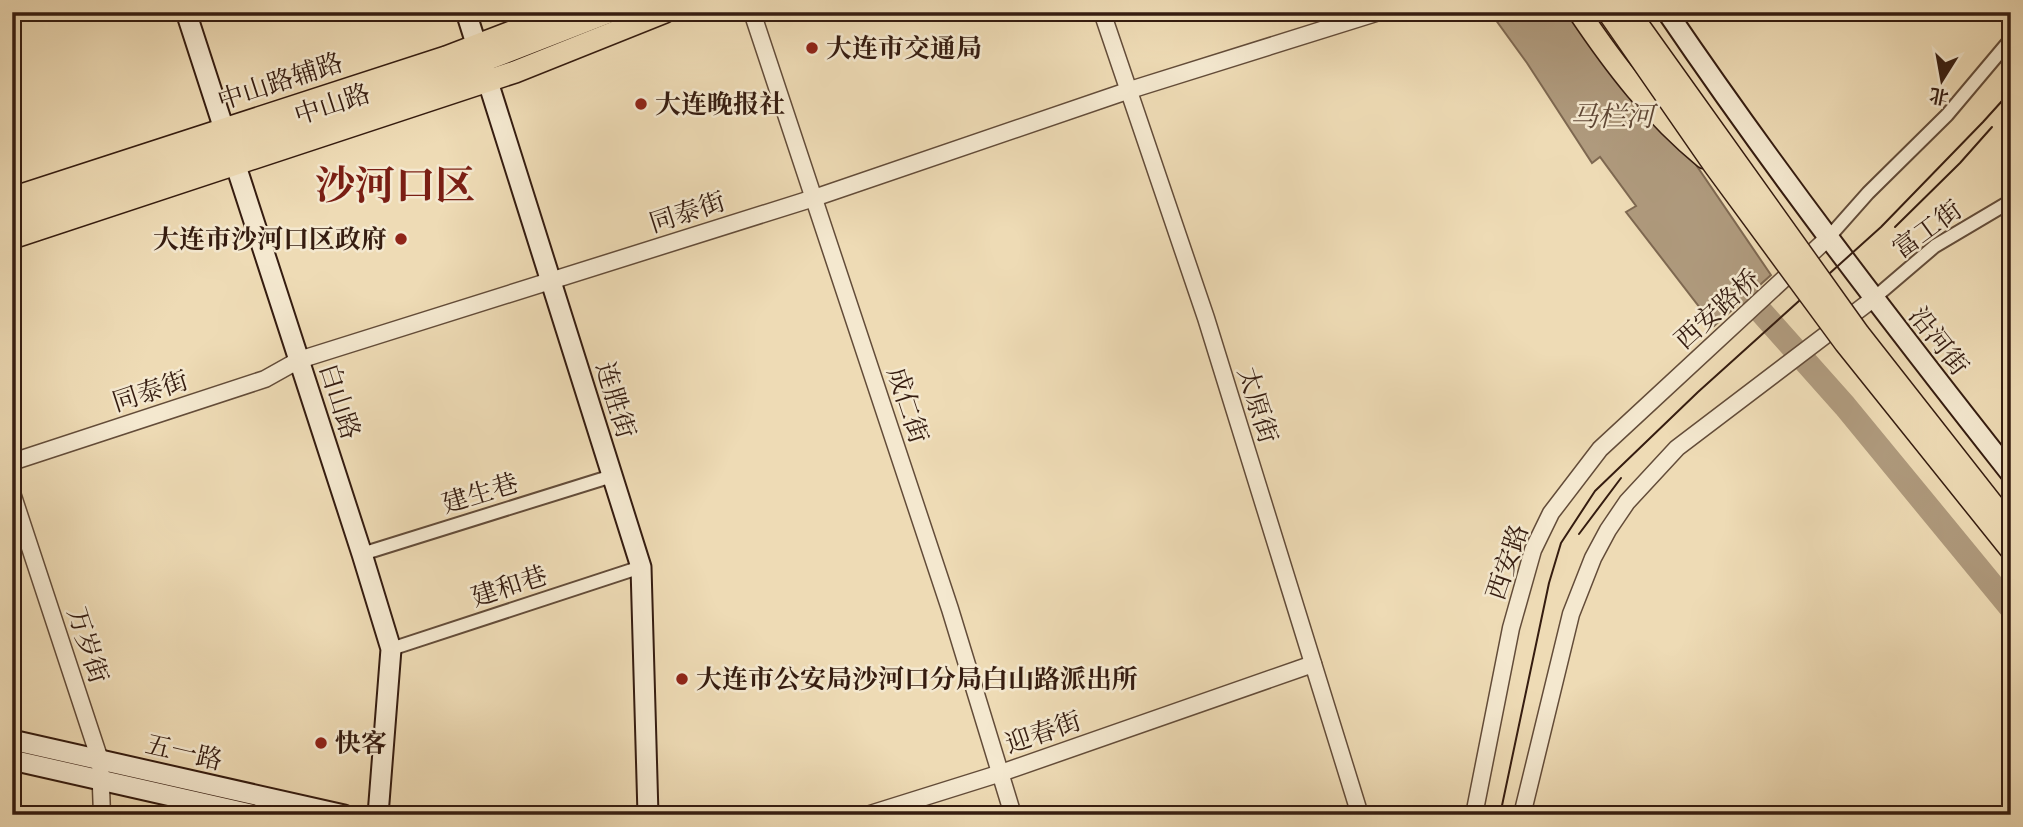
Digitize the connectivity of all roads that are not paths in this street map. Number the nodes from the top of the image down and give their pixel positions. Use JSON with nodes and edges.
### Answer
{"nodes":[{"id":1,"x":186,"y":12,"type":"edge"},
{"id":2,"x":466,"y":12,"type":"edge"},
{"id":3,"x":563,"y":12,"type":"edge"},
{"id":4,"x":609,"y":12,"type":"edge"},
{"id":5,"x":665,"y":12,"type":"edge"},
{"id":6,"x":752,"y":12,"type":"edge"},
{"id":7,"x":1102,"y":12,"type":"edge"},
{"id":8,"x":1379,"y":12,"type":"edge"},
{"id":9,"x":1578,"y":12,"type":"edge"},
{"id":10,"x":1608,"y":12,"type":"edge"},
{"id":11,"x":1629,"y":12,"type":"edge"},
{"id":12,"x":1652,"y":12,"type":"edge"},
{"id":13,"x":1667,"y":12,"type":"edge"},
{"id":14,"x":2011,"y":39,"type":"edge"},
{"id":15,"x":482,"y":63,"type":"junction"},
{"id":16,"x":1130,"y":90,"type":"junction"},
{"id":17,"x":230,"y":147,"type":"junction"},
{"id":18,"x":1714,"y":164,"type":"junction"},
{"id":19,"x":12,"y":198,"type":"edge"},
{"id":20,"x":814,"y":198,"type":"junction"},
{"id":21,"x":2011,"y":201,"type":"edge"},
{"id":22,"x":12,"y":218,"type":"edge"},
{"id":23,"x":1829,"y":237,"type":"junction"},
{"id":24,"x":12,"y":238,"type":"edge"},
{"id":25,"x":551,"y":281,"type":"junction"},
{"id":26,"x":1873,"y":299,"type":"junction"},
{"id":27,"x":299,"y":360,"type":"junction"},
{"id":28,"x":1681,"y":373,"type":"joint"},
{"id":29,"x":12,"y":462,"type":"edge"},
{"id":30,"x":2011,"y":474,"type":"edge"},
{"id":31,"x":612,"y":476,"type":"junction"},
{"id":32,"x":12,"y":493,"type":"edge"},
{"id":33,"x":2011,"y":527,"type":"edge"},
{"id":34,"x":2011,"y":550,"type":"edge"},
{"id":35,"x":362,"y":554,"type":"junction"},
{"id":36,"x":641,"y":566,"type":"junction"},
{"id":37,"x":391,"y":649,"type":"junction"},
{"id":38,"x":1313,"y":664,"type":"junction"},
{"id":39,"x":12,"y":740,"type":"edge"},
{"id":40,"x":12,"y":760,"type":"edge"},
{"id":41,"x":100,"y":760,"type":"junction"},
{"id":42,"x":1001,"y":773,"type":"junction"},
{"id":43,"x":101,"y":780,"type":"junction"},
{"id":44,"x":102,"y":815,"type":"edge"},
{"id":45,"x":255,"y":815,"type":"edge"},
{"id":46,"x":344,"y":815,"type":"edge"},
{"id":47,"x":378,"y":815,"type":"edge"},
{"id":48,"x":648,"y":815,"type":"edge"},
{"id":49,"x":867,"y":815,"type":"edge"},
{"id":50,"x":1013,"y":815,"type":"edge"},
{"id":51,"x":1360,"y":815,"type":"edge"},
{"id":52,"x":1474,"y":815,"type":"edge"},
{"id":53,"x":1522,"y":815,"type":"edge"}],
"edges":[{"from":1,"to":17,"type":"main road","name":"白山路"},
{"from":2,"to":15,"type":"main road","name":"连胜街"},
{"from":3,"to":15,"type":"main road","name":"中山路辅路"},
{"from":4,"to":15,"type":"main road","name":"中山路"},
{"from":5,"to":15,"type":"main road","name":"中山路"},
{"from":6,"to":20,"type":"street","name":"成仁街"},
{"from":7,"to":16,"type":"street","name":"太原街"},
{"from":8,"to":16,"type":"street","name":"同泰街"},
{"from":9,"to":18,"type":"main road","bridge":true},
{"from":10,"to":18,"type":"main road","bridge":true},
{"from":11,"to":33,"type":"main road","bridge":true},
{"from":12,"to":23,"type":"main road","name":"沿河街"},
{"from":13,"to":23,"type":"main road","name":"沿河街"},
{"from":14,"to":23,"type":"street"},
{"from":15,"to":17,"type":"main road","name":"中山路"},
{"from":15,"to":17,"type":"main road","name":"中山路辅路"},
{"from":15,"to":25,"type":"main road","name":"连胜街"},
{"from":16,"to":20,"type":"street","name":"同泰街"},
{"from":16,"to":38,"type":"street","name":"太原街"},
{"from":17,"to":19,"type":"main road","name":"中山路辅路"},
{"from":17,"to":22,"type":"main road","name":"中山路"},
{"from":17,"to":24,"type":"main road","name":"中山路"},
{"from":17,"to":27,"type":"main road","name":"白山路"},
{"from":18,"to":34,"type":"main road","bridge":true},
{"from":20,"to":25,"type":"street","name":"同泰街"},
{"from":20,"to":42,"type":"street","name":"成仁街"},
{"from":21,"to":26,"type":"street","name":"富工街"},
{"from":23,"to":26,"type":"main road","name":"沿河街"},
{"from":23,"to":28,"type":"street","name":"西安路桥"},
{"from":25,"to":27,"type":"street","name":"同泰街"},
{"from":25,"to":31,"type":"main road","name":"连胜街"},
{"from":26,"to":30,"type":"main road","name":"沿河街"},
{"from":26,"to":53,"type":"street"},
{"from":27,"to":29,"type":"street","name":"同泰街"},
{"from":27,"to":35,"type":"main road","name":"白山路"},
{"from":28,"to":52,"type":"street","name":"西安路"},
{"from":31,"to":35,"type":"street","name":"建生巷"},
{"from":31,"to":36,"type":"main road","name":"连胜街"},
{"from":32,"to":41,"type":"street","name":"万岁街"},
{"from":35,"to":37,"type":"main road","name":"白山路"},
{"from":36,"to":37,"type":"street","name":"建和巷"},
{"from":36,"to":48,"type":"main road","name":"连胜街"},
{"from":37,"to":47,"type":"main road","name":"白山路"},
{"from":38,"to":42,"type":"street","name":"迎春街"},
{"from":38,"to":51,"type":"street","name":"太原街"},
{"from":39,"to":41,"type":"main road","name":"五一路"},
{"from":40,"to":43,"type":"main road","name":"五一路"},
{"from":41,"to":43,"type":"street","name":"万岁街"},
{"from":41,"to":46,"type":"main road","name":"五一路"},
{"from":42,"to":49,"type":"street","name":"迎春街"},
{"from":42,"to":50,"type":"street","name":"成仁街"},
{"from":43,"to":44,"type":"street","name":"万岁街"},
{"from":43,"to":45,"type":"main road","name":"五一路"}]}
